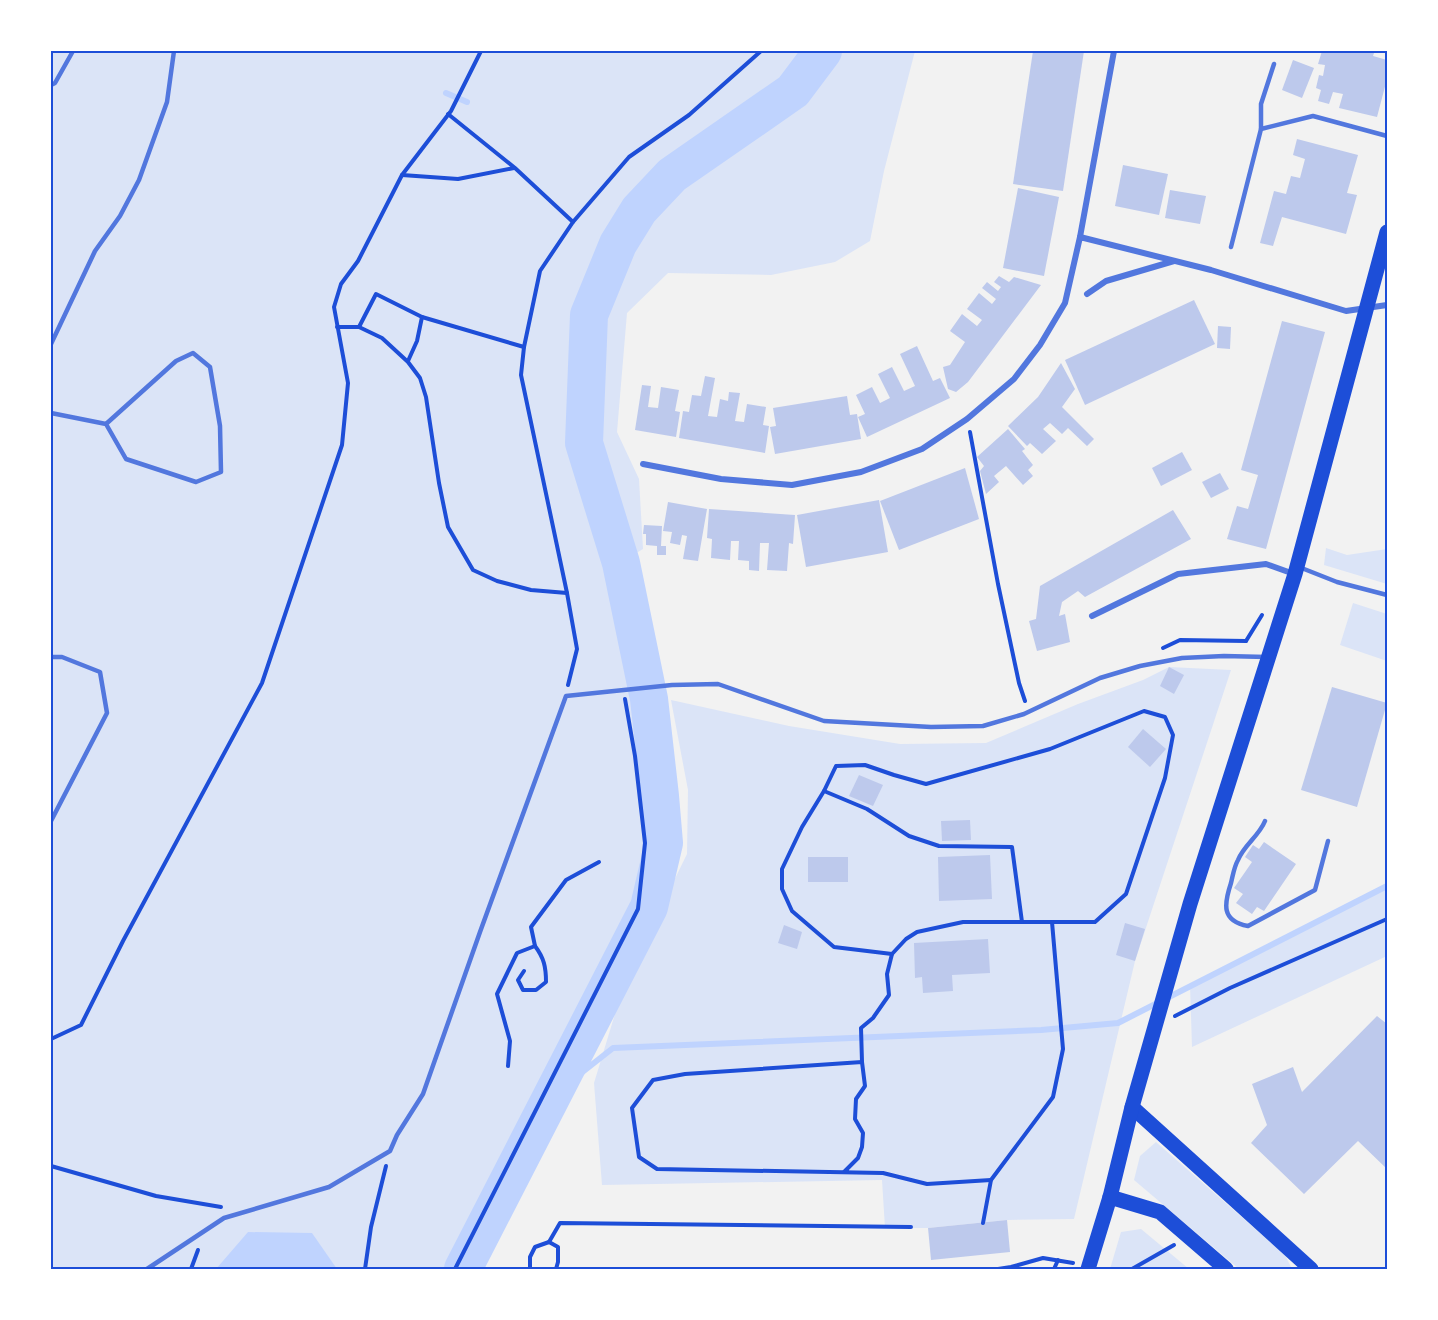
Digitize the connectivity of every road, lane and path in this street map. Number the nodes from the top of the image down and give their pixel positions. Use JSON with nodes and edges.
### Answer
{"nodes":[{"id":1,"x":73,"y":51,"type":"edge"},
{"id":2,"x":174,"y":51,"type":"edge"},
{"id":3,"x":481,"y":51,"type":"edge"},
{"id":4,"x":761,"y":51,"type":"edge"},
{"id":5,"x":1114,"y":51,"type":"edge"},
{"id":6,"x":1274,"y":64,"type":"dead end"},
{"id":7,"x":51,"y":85,"type":"edge"},
{"id":8,"x":449,"y":112,"type":"junction"},
{"id":9,"x":1261,"y":129,"type":"junction"},
{"id":10,"x":1387,"y":136,"type":"edge"},
{"id":11,"x":515,"y":168,"type":"junction"},
{"id":12,"x":402,"y":175,"type":"junction"},
{"id":13,"x":573,"y":222,"type":"junction"},
{"id":14,"x":1387,"y":232,"type":"edge"},
{"id":15,"x":1080,"y":237,"type":"junction"},
{"id":16,"x":1231,"y":247,"type":"dead end"},
{"id":17,"x":1174,"y":261,"type":"junction"},
{"id":18,"x":1088,"y":294,"type":"dead end"},
{"id":19,"x":1387,"y":305,"type":"edge"},
{"id":20,"x":1367,"y":309,"type":"junction"},
{"id":21,"x":422,"y":317,"type":"junction"},
{"id":22,"x":337,"y":327,"type":"junction"},
{"id":23,"x":359,"y":327,"type":"junction"},
{"id":24,"x":51,"y":344,"type":"edge"},
{"id":25,"x":524,"y":347,"type":"junction"},
{"id":26,"x":408,"y":362,"type":"junction"},
{"id":27,"x":51,"y":413,"type":"edge"},
{"id":28,"x":967,"y":419,"type":"junction"},
{"id":29,"x":106,"y":424,"type":"junction"},
{"id":30,"x":643,"y":464,"type":"dead end"},
{"id":31,"x":1296,"y":570,"type":"junction"},
{"id":32,"x":567,"y":593,"type":"junction"},
{"id":33,"x":1387,"y":595,"type":"edge"},
{"id":34,"x":1092,"y":616,"type":"dead end"},
{"id":35,"x":51,"y":657,"type":"edge"},
{"id":36,"x":1269,"y":657,"type":"junction"},
{"id":37,"x":1019,"y":683,"type":"dead end"},
{"id":38,"x":623,"y":690,"type":"junction"},
{"id":39,"x":566,"y":696,"type":"junction"},
{"id":40,"x":824,"y":790,"type":"junction"},
{"id":41,"x":51,"y":821,"type":"edge"},
{"id":42,"x":1265,"y":821,"type":"dead end"},
{"id":43,"x":1328,"y":841,"type":"dead end"},
{"id":44,"x":599,"y":862,"type":"dead end"},
{"id":45,"x":1387,"y":919,"type":"edge"},
{"id":46,"x":1022,"y":922,"type":"junction"},
{"id":47,"x":1052,"y":922,"type":"junction"},
{"id":48,"x":535,"y":946,"type":"junction"},
{"id":49,"x":892,"y":954,"type":"junction"},
{"id":50,"x":524,"y":971,"type":"dead end"},
{"id":51,"x":1173,"y":1017,"type":"dead end"},
{"id":52,"x":51,"y":1039,"type":"edge"},
{"id":53,"x":862,"y":1062,"type":"junction"},
{"id":54,"x":508,"y":1065,"type":"dead end"},
{"id":55,"x":1132,"y":1107,"type":"junction"},
{"id":56,"x":390,"y":1151,"type":"junction"},
{"id":57,"x":51,"y":1166,"type":"edge"},
{"id":58,"x":844,"y":1172,"type":"junction"},
{"id":59,"x":991,"y":1180,"type":"junction"},
{"id":60,"x":1110,"y":1197,"type":"junction"},
{"id":61,"x":245,"y":1210,"type":"junction"},
{"id":62,"x":983,"y":1223,"type":"dead end"},
{"id":63,"x":911,"y":1227,"type":"dead end"},
{"id":64,"x":549,"y":1242,"type":"junction"},
{"id":65,"x":1180,"y":1251,"type":"dead end"},
{"id":66,"x":1058,"y":1260,"type":"junction"},
{"id":67,"x":1088,"y":1268,"type":"edge"},
{"id":68,"x":147,"y":1269,"type":"edge"},
{"id":69,"x":365,"y":1269,"type":"edge"},
{"id":70,"x":455,"y":1269,"type":"edge"},
{"id":71,"x":530,"y":1269,"type":"edge"},
{"id":72,"x":556,"y":1269,"type":"edge"},
{"id":73,"x":998,"y":1269,"type":"edge"},
{"id":74,"x":1054,"y":1269,"type":"edge"},
{"id":75,"x":1132,"y":1269,"type":"edge"},
{"id":76,"x":1226,"y":1269,"type":"edge"},
{"id":77,"x":1311,"y":1269,"type":"edge"}],
"edges":[{"from":1,"to":7,"type":"lane"},
{"from":2,"to":24,"type":"lane"},
{"from":3,"to":8,"type":"path"},
{"from":4,"to":13,"type":"path"},
{"from":5,"to":15,"type":"street"},
{"from":6,"to":9,"type":"lane"},
{"from":8,"to":11,"type":"path"},
{"from":8,"to":12,"type":"path"},
{"from":9,"to":10,"type":"lane"},
{"from":9,"to":16,"type":"lane"},
{"from":11,"to":12,"type":"path"},
{"from":11,"to":13,"type":"path"},
{"from":12,"to":22,"type":"path"},
{"from":13,"to":25,"type":"path"},
{"from":14,"to":20,"type":"main road"},
{"from":15,"to":17,"type":"street"},
{"from":15,"to":28,"type":"street"},
{"from":17,"to":18,"type":"street"},
{"from":17,"to":20,"type":"street"},
{"from":19,"to":20,"type":"street"},
{"from":20,"to":31,"type":"main road"},
{"from":21,"to":23,"type":"path"},
{"from":21,"to":25,"type":"path"},
{"from":21,"to":26,"type":"path"},
{"from":22,"to":23,"type":"path"},
{"from":22,"to":52,"type":"path"},
{"from":23,"to":26,"type":"path"},
{"from":25,"to":32,"type":"path"},
{"from":26,"to":32,"type":"path"},
{"from":27,"to":29,"type":"lane"},
{"from":28,"to":30,"type":"street"},
{"from":28,"to":37,"type":"path"},
{"from":29,"to":29,"type":"lane"},
{"from":31,"to":33,"type":"lane"},
{"from":31,"to":34,"type":"street"},
{"from":31,"to":36,"type":"main road"},
{"from":32,"to":39,"type":"path"},
{"from":35,"to":41,"type":"lane"},
{"from":36,"to":38,"type":"lane"},
{"from":36,"to":55,"type":"main road"},
{"from":38,"to":39,"type":"lane"},
{"from":38,"to":70,"type":"path"},
{"from":39,"to":56,"type":"lane"},
{"from":40,"to":46,"type":"path"},
{"from":40,"to":47,"type":"path"},
{"from":40,"to":49,"type":"path"},
{"from":42,"to":43,"type":"lane"},
{"from":44,"to":48,"type":"path"},
{"from":45,"to":51,"type":"path"},
{"from":46,"to":47,"type":"path"},
{"from":46,"to":49,"type":"path"},
{"from":47,"to":59,"type":"path"},
{"from":48,"to":50,"type":"path"},
{"from":48,"to":54,"type":"path"},
{"from":49,"to":53,"type":"path"},
{"from":53,"to":58,"type":"path"},
{"from":53,"to":58,"type":"path"},
{"from":55,"to":60,"type":"main road"},
{"from":55,"to":77,"type":"main road"},
{"from":56,"to":61,"type":"lane"},
{"from":56,"to":69,"type":"path"},
{"from":57,"to":61,"type":"path"},
{"from":58,"to":59,"type":"path"},
{"from":59,"to":62,"type":"path"},
{"from":60,"to":67,"type":"main road"},
{"from":60,"to":76,"type":"main road"},
{"from":61,"to":68,"type":"lane"},
{"from":63,"to":64,"type":"path"},
{"from":64,"to":71,"type":"path"},
{"from":64,"to":72,"type":"path"},
{"from":65,"to":75,"type":"path"},
{"from":66,"to":67,"type":"path"},
{"from":66,"to":73,"type":"path"},
{"from":66,"to":74,"type":"path"}]}
